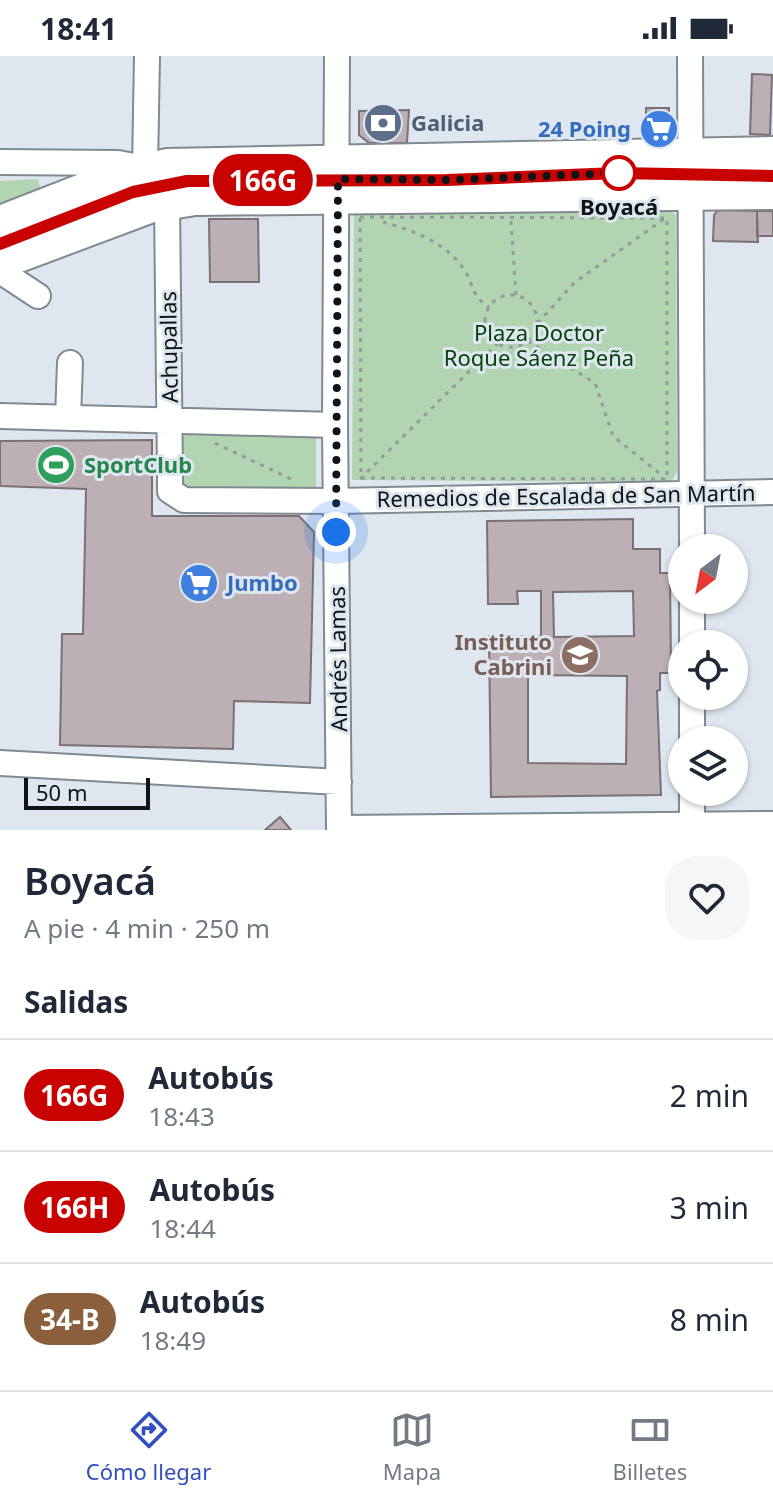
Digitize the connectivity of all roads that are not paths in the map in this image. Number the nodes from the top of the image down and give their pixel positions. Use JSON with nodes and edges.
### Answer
{"nodes":[{"id":1,"x":147,"y":56,"type":"edge"},
{"id":2,"x":337,"y":56,"type":"edge"},
{"id":3,"x":690,"y":56,"type":"edge"},
{"id":4,"x":773,"y":152,"type":"edge"},
{"id":5,"x":0,"y":162,"type":"edge"},
{"id":6,"x":145,"y":168,"type":"junction"},
{"id":7,"x":773,"y":176,"type":"edge"},
{"id":8,"x":684,"y":183,"type":"junction"},
{"id":9,"x":343,"y":189,"type":"junction"},
{"id":10,"x":773,"y":194,"type":"edge"},
{"id":11,"x":167,"y":203,"type":"junction"},
{"id":12,"x":0,"y":221,"type":"edge"},
{"id":13,"x":0,"y":244,"type":"edge"},
{"id":14,"x":0,"y":264,"type":"edge"},
{"id":15,"x":0,"y":271,"type":"edge"},
{"id":16,"x":38,"y":296,"type":"dead end"},
{"id":17,"x":70,"y":363,"type":"dead end"},
{"id":18,"x":0,"y":416,"type":"edge"},
{"id":19,"x":68,"y":418,"type":"junction"},
{"id":20,"x":170,"y":421,"type":"junction"},
{"id":21,"x":335,"y":425,"type":"junction"},
{"id":22,"x":170,"y":491,"type":"joint"},
{"id":23,"x":773,"y":492,"type":"edge"},
{"id":24,"x":692,"y":494,"type":"junction"},
{"id":25,"x":336,"y":501,"type":"junction"},
{"id":26,"x":692,"y":534,"type":"edge"},
{"id":27,"x":0,"y":763,"type":"edge"},
{"id":28,"x":339,"y":782,"type":"junction"},
{"id":29,"x":692,"y":806,"type":"edge"},
{"id":30,"x":773,"y":824,"type":"edge"},
{"id":31,"x":692,"y":827,"type":"edge"},
{"id":32,"x":339,"y":829,"type":"edge"},
{"id":33,"x":518,"y":829,"type":"edge"}],
"edges":[{"from":1,"to":6,"type":"street"},
{"from":2,"to":9,"type":"street","name":"Andrés Lamas"},
{"from":3,"to":8,"type":"street"},
{"from":4,"to":8,"type":"main road"},
{"from":5,"to":6,"type":"street"},
{"from":6,"to":9,"type":"main road"},
{"from":6,"to":12,"type":"main road"},
{"from":7,"to":8,"type":"street"},
{"from":8,"to":9,"type":"main road"},
{"from":8,"to":9,"type":"main road"},
{"from":8,"to":10,"type":"main road"},
{"from":8,"to":24,"type":"street"},
{"from":9,"to":11,"type":"main road"},
{"from":9,"to":13,"type":"street"},
{"from":9,"to":21,"type":"street","name":"Andrés Lamas"},
{"from":11,"to":14,"type":"main road"},
{"from":11,"to":20,"type":"street","name":"Achupallas"},
{"from":15,"to":16,"type":"street"},
{"from":17,"to":19,"type":"street"},
{"from":18,"to":19,"type":"street"},
{"from":19,"to":20,"type":"street"},
{"from":20,"to":21,"type":"street"},
{"from":20,"to":22,"type":"street","name":"Achupallas"},
{"from":21,"to":25,"type":"street","name":"Andrés Lamas"},
{"from":22,"to":25,"type":"street","name":"Remedios de Escalada de San Martín"},
{"from":23,"to":24,"type":"street","name":"Remedios de Escalada de San Martín"},
{"from":24,"to":25,"type":"street","name":"Remedios de Escalada de San Martín"},
{"from":24,"to":26,"type":"street"},
{"from":25,"to":28,"type":"street","name":"Andrés Lamas"},
{"from":27,"to":28,"type":"street"},
{"from":28,"to":32,"type":"street","name":"Andrés Lamas"},
{"from":29,"to":31,"type":"street"},
{"from":30,"to":31,"type":"street"},
{"from":31,"to":33,"type":"street"},
{"from":32,"to":33,"type":"street"}]}
